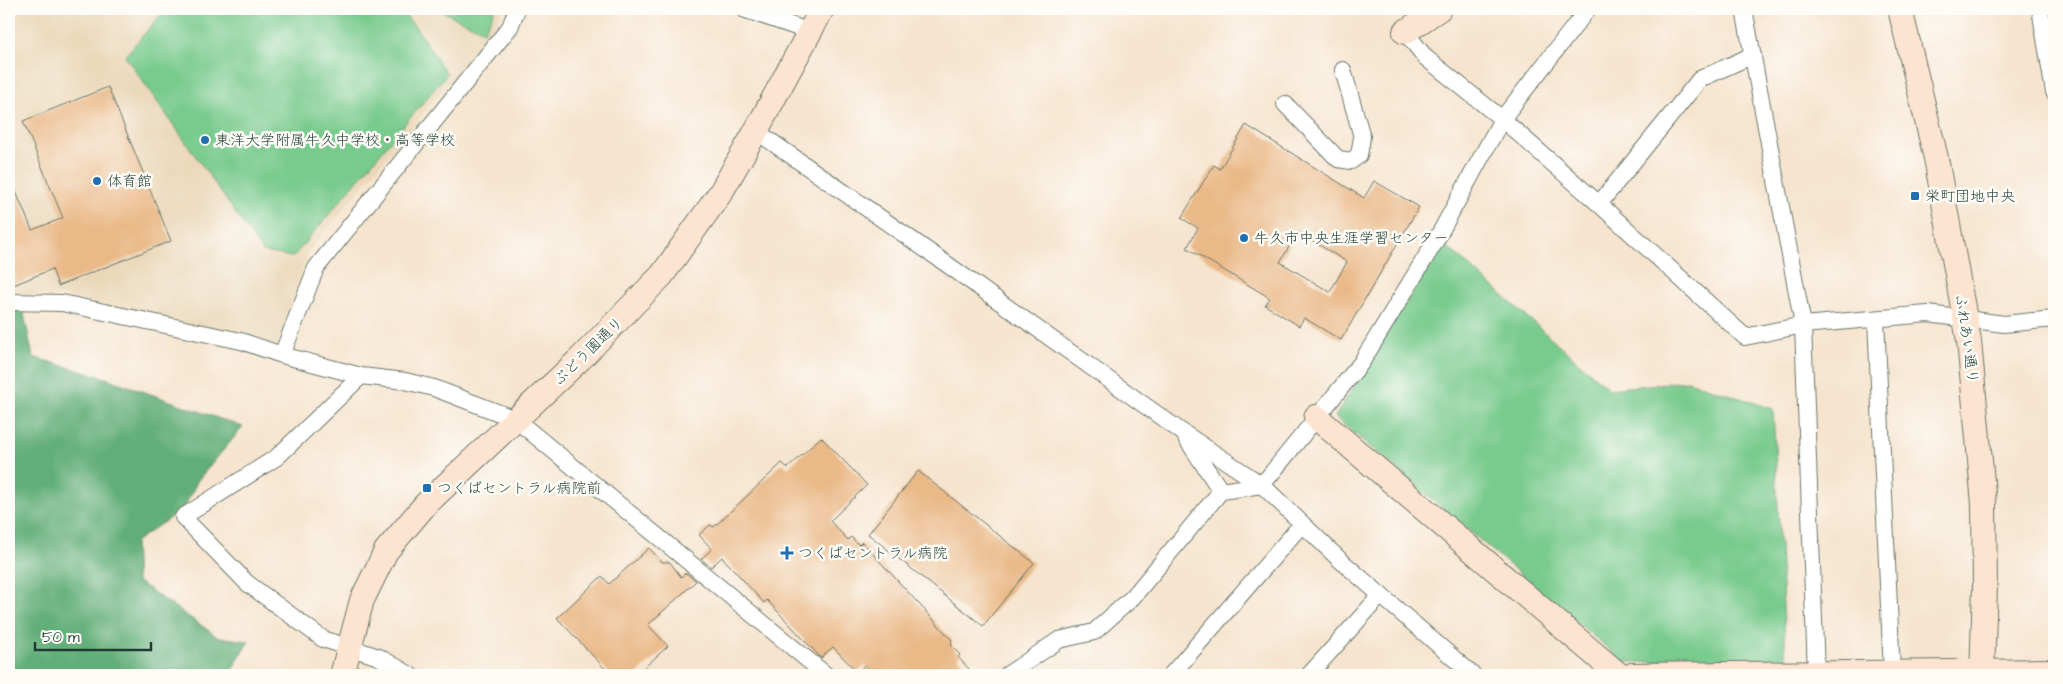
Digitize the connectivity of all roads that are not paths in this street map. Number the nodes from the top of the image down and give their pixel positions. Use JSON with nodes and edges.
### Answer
{"nodes":[{"id":1,"x":517,"y":9,"type":"edge"},
{"id":2,"x":743,"y":9,"type":"edge"},
{"id":3,"x":822,"y":9,"type":"edge"},
{"id":4,"x":1438,"y":9,"type":"edge"},
{"id":5,"x":1588,"y":9,"type":"edge"},
{"id":6,"x":1744,"y":9,"type":"edge"},
{"id":7,"x":1902,"y":9,"type":"edge"},
{"id":8,"x":2040,"y":9,"type":"edge"},
{"id":9,"x":811,"y":32,"type":"junction"},
{"id":10,"x":1404,"y":32,"type":"joint"},
{"id":11,"x":1753,"y":55,"type":"junction"},
{"id":12,"x":1343,"y":70,"type":"dead end"},
{"id":13,"x":2054,"y":92,"type":"edge"},
{"id":14,"x":1285,"y":104,"type":"dead end"},
{"id":15,"x":1502,"y":119,"type":"junction"},
{"id":16,"x":756,"y":131,"type":"junction"},
{"id":17,"x":1599,"y":204,"type":"junction"},
{"id":18,"x":9,"y":302,"type":"edge"},
{"id":19,"x":1966,"y":318,"type":"junction"},
{"id":20,"x":1876,"y":319,"type":"junction"},
{"id":21,"x":2054,"y":320,"type":"edge"},
{"id":22,"x":1803,"y":325,"type":"junction"},
{"id":23,"x":282,"y":355,"type":"junction"},
{"id":24,"x":361,"y":376,"type":"junction"},
{"id":25,"x":1316,"y":417,"type":"junction"},
{"id":26,"x":515,"y":419,"type":"junction"},
{"id":27,"x":1182,"y":432,"type":"junction"},
{"id":28,"x":1262,"y":485,"type":"junction"},
{"id":29,"x":1221,"y":491,"type":"junction"},
{"id":30,"x":1302,"y":524,"type":"junction"},
{"id":31,"x":1380,"y":596,"type":"junction"},
{"id":32,"x":348,"y":649,"type":"junction"},
{"id":33,"x":2054,"y":671,"type":"edge"},
{"id":34,"x":820,"y":673,"type":"edge"},
{"id":35,"x":1816,"y":673,"type":"junction"},
{"id":36,"x":1892,"y":673,"type":"junction"},
{"id":37,"x":1982,"y":673,"type":"edge"},
{"id":38,"x":1864,"y":674,"type":"edge"},
{"id":39,"x":342,"y":675,"type":"edge"},
{"id":40,"x":410,"y":675,"type":"edge"},
{"id":41,"x":1008,"y":675,"type":"edge"},
{"id":42,"x":1172,"y":675,"type":"edge"},
{"id":43,"x":1309,"y":675,"type":"edge"},
{"id":44,"x":1472,"y":675,"type":"edge"},
{"id":45,"x":1619,"y":675,"type":"edge"},
{"id":46,"x":1632,"y":675,"type":"edge"}],
"edges":[{"from":1,"to":23,"type":"street"},
{"from":2,"to":9,"type":"street"},
{"from":3,"to":9,"type":"street","name":"ぶどう園通り"},
{"from":4,"to":10,"type":"street"},
{"from":5,"to":15,"type":"street"},
{"from":6,"to":11,"type":"street"},
{"from":7,"to":19,"type":"street","name":"ふれあい通り"},
{"from":8,"to":13,"type":"street"},
{"from":9,"to":16,"type":"street","name":"ぶどう園通り"},
{"from":10,"to":15,"type":"street"},
{"from":11,"to":17,"type":"street"},
{"from":11,"to":22,"type":"street"},
{"from":12,"to":14,"type":"street"},
{"from":15,"to":17,"type":"street"},
{"from":15,"to":25,"type":"street"},
{"from":16,"to":26,"type":"street","name":"ぶどう園通り"},
{"from":16,"to":27,"type":"street"},
{"from":17,"to":22,"type":"street"},
{"from":18,"to":23,"type":"street"},
{"from":19,"to":20,"type":"street"},
{"from":19,"to":21,"type":"street"},
{"from":19,"to":37,"type":"street","name":"ふれあい通り"},
{"from":20,"to":22,"type":"street"},
{"from":20,"to":36,"type":"street"},
{"from":22,"to":35,"type":"street"},
{"from":23,"to":24,"type":"street"},
{"from":24,"to":26,"type":"street"},
{"from":24,"to":32,"type":"street"},
{"from":25,"to":28,"type":"street"},
{"from":25,"to":45,"type":"street"},
{"from":26,"to":32,"type":"street","name":"ぶどう園通り"},
{"from":26,"to":34,"type":"street"},
{"from":27,"to":28,"type":"street"},
{"from":27,"to":29,"type":"street"},
{"from":28,"to":29,"type":"street"},
{"from":28,"to":30,"type":"street"},
{"from":29,"to":41,"type":"street"},
{"from":30,"to":31,"type":"street"},
{"from":30,"to":42,"type":"street"},
{"from":31,"to":43,"type":"street"},
{"from":31,"to":44,"type":"street"},
{"from":32,"to":39,"type":"street","name":"ぶどう園通り"},
{"from":32,"to":40,"type":"street"},
{"from":33,"to":37,"type":"street"},
{"from":35,"to":38,"type":"street"},
{"from":35,"to":46,"type":"street"},
{"from":36,"to":37,"type":"street"},
{"from":36,"to":38,"type":"street"}]}
